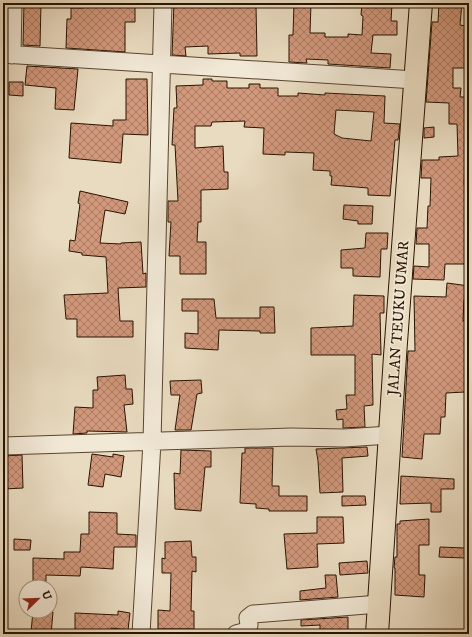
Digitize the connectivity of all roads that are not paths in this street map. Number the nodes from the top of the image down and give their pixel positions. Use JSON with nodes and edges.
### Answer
{"nodes":[{"id":1,"x":13,"y":3,"type":"edge"},
{"id":2,"x":163,"y":3,"type":"edge"},
{"id":3,"x":421,"y":3,"type":"edge"},
{"id":4,"x":8,"y":55,"type":"edge"},
{"id":5,"x":161,"y":65,"type":"junction"},
{"id":6,"x":415,"y":80,"type":"junction"},
{"id":7,"x":390,"y":435,"type":"junction"},
{"id":8,"x":152,"y":442,"type":"junction"},
{"id":9,"x":3,"y":446,"type":"edge"},
{"id":10,"x":379,"y":604,"type":"junction"},
{"id":11,"x":141,"y":634,"type":"edge"},
{"id":12,"x":236,"y":634,"type":"edge"},
{"id":13,"x":378,"y":634,"type":"edge"}],
"edges":[{"from":1,"to":4,"type":"street"},
{"from":2,"to":5,"type":"street"},
{"from":3,"to":6,"type":"main road","name":"JALAN TEUKU UMAR"},
{"from":4,"to":5,"type":"street"},
{"from":5,"to":6,"type":"street"},
{"from":5,"to":8,"type":"street"},
{"from":6,"to":7,"type":"main road","name":"JALAN TEUKU UMAR"},
{"from":7,"to":8,"type":"street"},
{"from":7,"to":10,"type":"main road","name":"JALAN TEUKU UMAR"},
{"from":8,"to":9,"type":"street"},
{"from":8,"to":11,"type":"street"},
{"from":10,"to":12,"type":"street"},
{"from":10,"to":13,"type":"main road","name":"JALAN TEUKU UMAR"}]}
